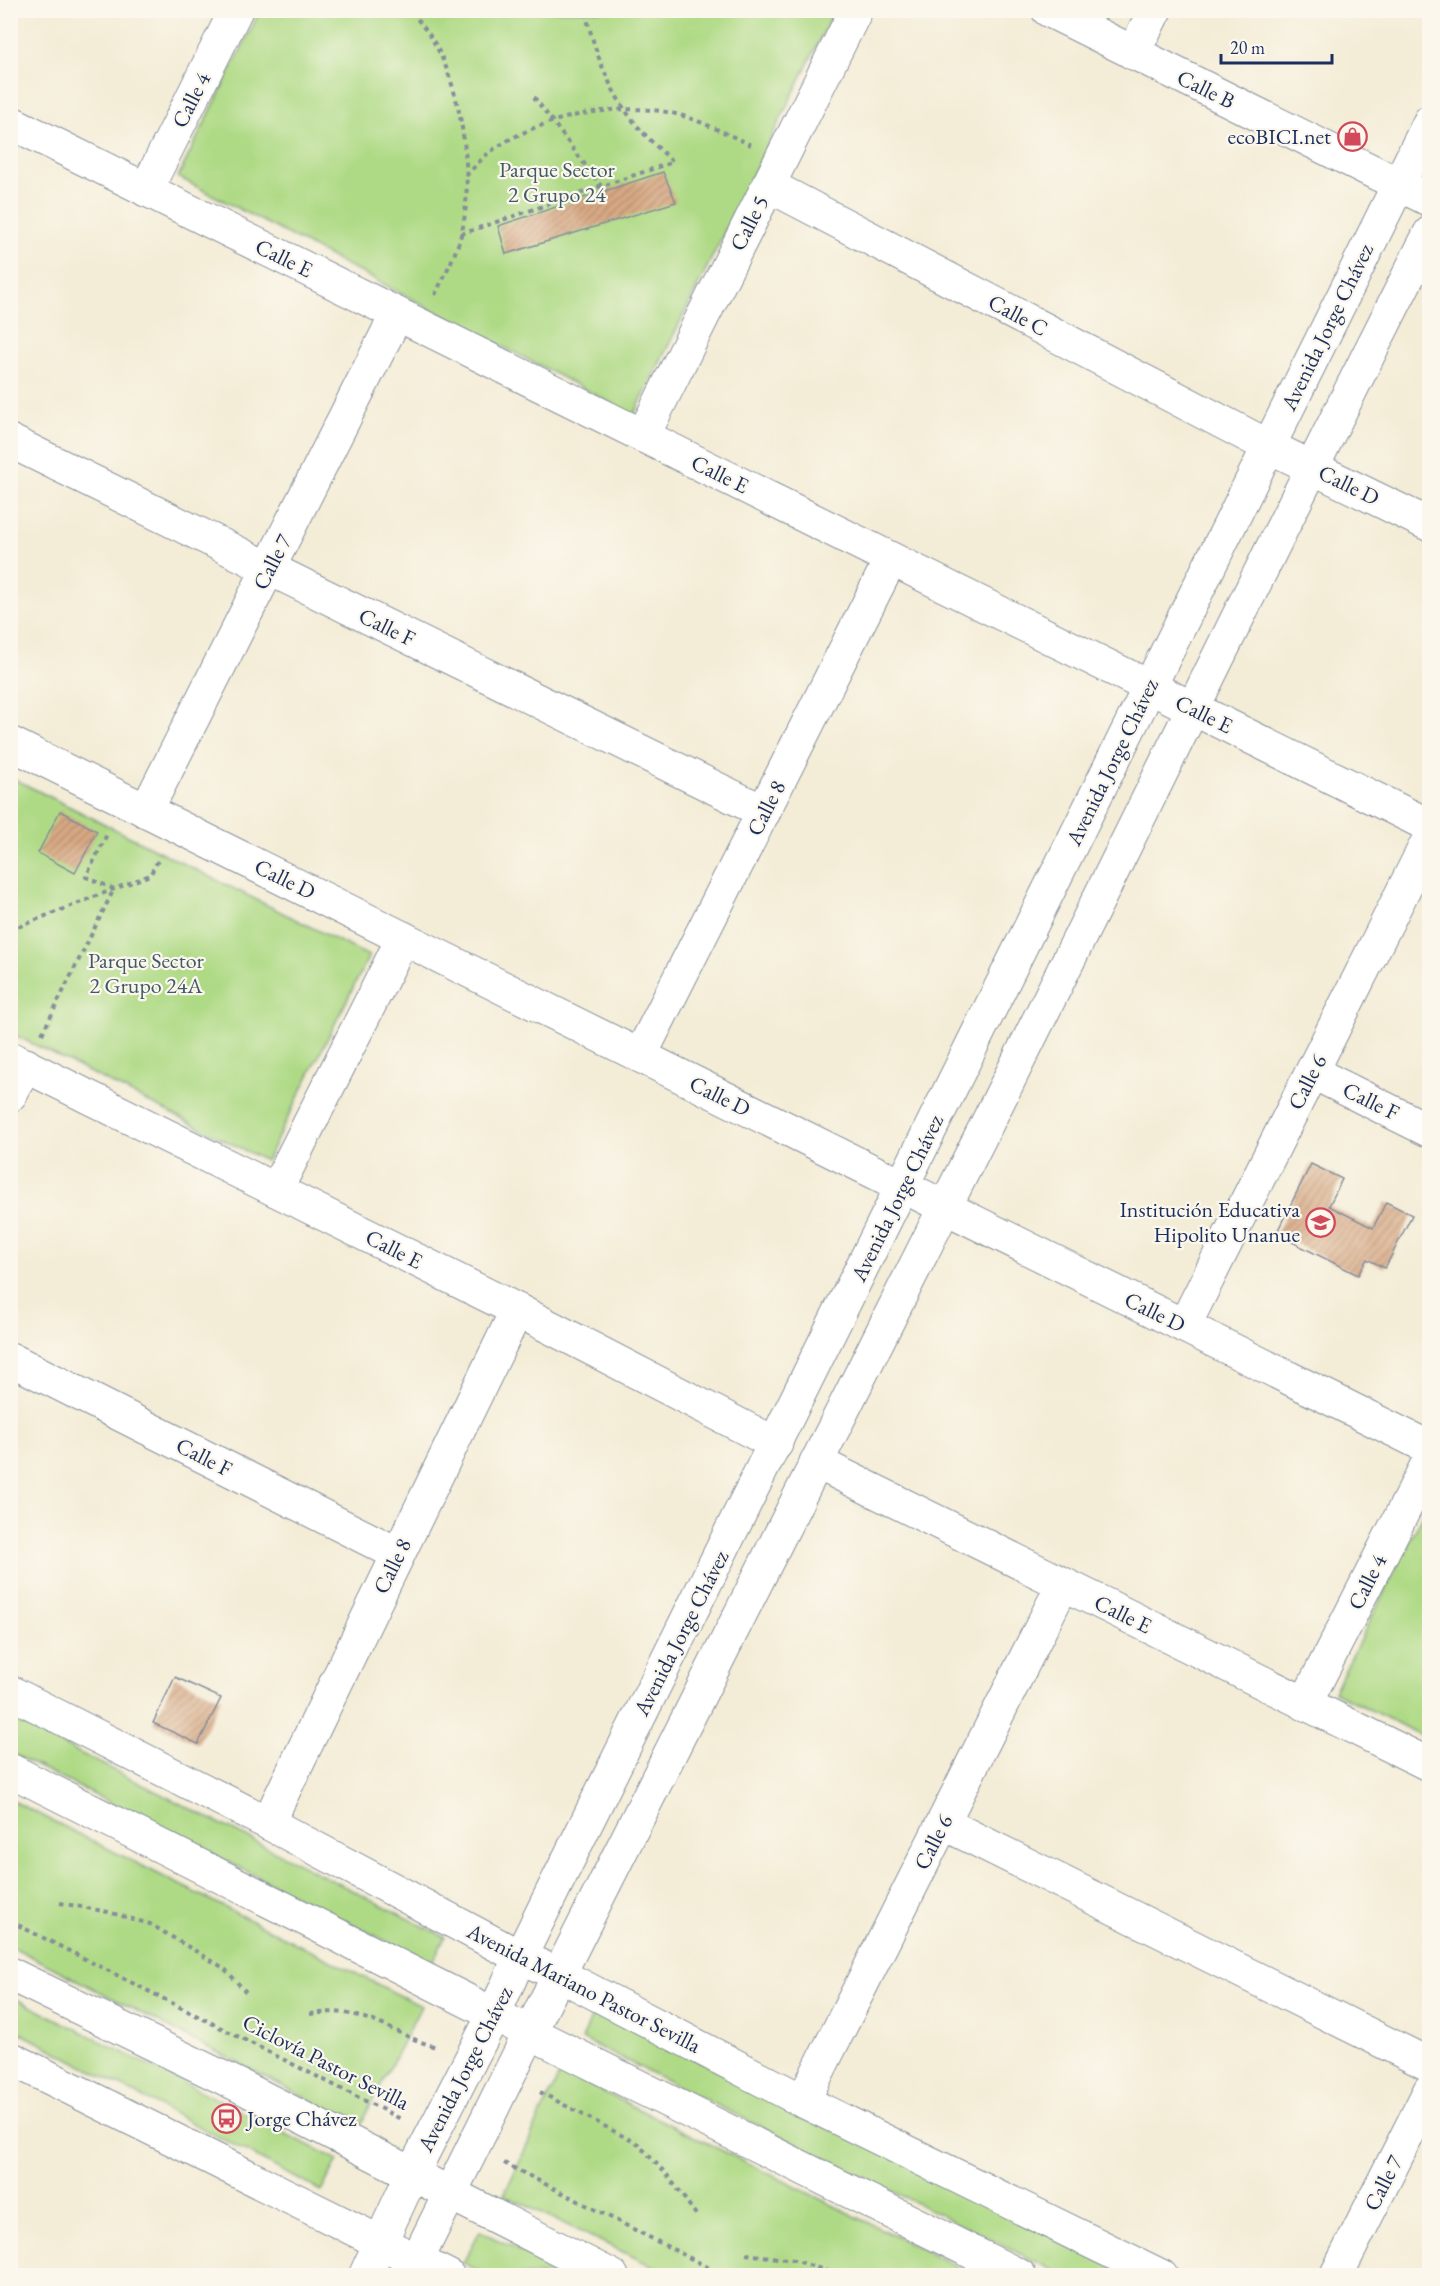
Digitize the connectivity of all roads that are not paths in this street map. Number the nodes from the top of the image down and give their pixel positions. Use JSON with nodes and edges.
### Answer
{"nodes":[{"id":1,"x":236,"y":10,"type":"edge"},
{"id":2,"x":856,"y":10,"type":"edge"},
{"id":3,"x":1048,"y":10,"type":"edge"},
{"id":4,"x":1155,"y":10,"type":"edge"},
{"id":5,"x":1133,"y":53,"type":"junction"},
{"id":6,"x":1430,"y":121,"type":"edge"},
{"id":7,"x":10,"y":122,"type":"edge"},
{"id":8,"x":775,"y":171,"type":"junction"},
{"id":9,"x":1398,"y":184,"type":"junction"},
{"id":10,"x":146,"y":189,"type":"junction"},
{"id":11,"x":1430,"y":200,"type":"edge"},
{"id":12,"x":1430,"y":233,"type":"edge"},
{"id":13,"x":408,"y":319,"type":"junction"},
{"id":14,"x":643,"y":436,"type":"junction"},
{"id":15,"x":10,"y":441,"type":"edge"},
{"id":16,"x":1268,"y":446,"type":"junction"},
{"id":17,"x":1311,"y":467,"type":"junction"},
{"id":18,"x":1430,"y":525,"type":"edge"},
{"id":19,"x":891,"y":559,"type":"junction"},
{"id":20,"x":268,"y":568,"type":"junction"},
{"id":21,"x":1150,"y":687,"type":"junction"},
{"id":22,"x":1194,"y":709,"type":"junction"},
{"id":23,"x":10,"y":743,"type":"edge"},
{"id":24,"x":146,"y":811,"type":"junction"},
{"id":25,"x":764,"y":812,"type":"junction"},
{"id":26,"x":1430,"y":826,"type":"edge"},
{"id":27,"x":1430,"y":837,"type":"edge"},
{"id":28,"x":403,"y":938,"type":"junction"},
{"id":29,"x":640,"y":1056,"type":"junction"},
{"id":30,"x":18,"y":1062,"type":"edge"},
{"id":31,"x":1312,"y":1072,"type":"junction"},
{"id":32,"x":10,"y":1095,"type":"edge"},
{"id":33,"x":1430,"y":1131,"type":"edge"},
{"id":34,"x":903,"y":1186,"type":"junction"},
{"id":35,"x":276,"y":1190,"type":"junction"},
{"id":36,"x":945,"y":1208,"type":"junction"},
{"id":37,"x":517,"y":1310,"type":"junction"},
{"id":38,"x":1184,"y":1326,"type":"junction"},
{"id":39,"x":10,"y":1359,"type":"edge"},
{"id":40,"x":776,"y":1444,"type":"junction"},
{"id":41,"x":1430,"y":1448,"type":"edge"},
{"id":42,"x":1430,"y":1459,"type":"edge"},
{"id":43,"x":816,"y":1462,"type":"junction"},
{"id":44,"x":398,"y":1554,"type":"junction"},
{"id":45,"x":1064,"y":1584,"type":"junction"},
{"id":46,"x":10,"y":1692,"type":"edge"},
{"id":47,"x":1305,"y":1704,"type":"junction"},
{"id":48,"x":1430,"y":1765,"type":"edge"},
{"id":49,"x":10,"y":1770,"type":"edge"},
{"id":50,"x":268,"y":1823,"type":"junction"},
{"id":51,"x":943,"y":1823,"type":"junction"},
{"id":52,"x":520,"y":1957,"type":"junction"},
{"id":53,"x":10,"y":1974,"type":"edge"},
{"id":54,"x":560,"y":1975,"type":"junction"},
{"id":55,"x":494,"y":2014,"type":"junction"},
{"id":56,"x":531,"y":2033,"type":"junction"},
{"id":57,"x":10,"y":2058,"type":"edge"},
{"id":58,"x":1430,"y":2065,"type":"edge"},
{"id":59,"x":1430,"y":2090,"type":"edge"},
{"id":60,"x":803,"y":2101,"type":"junction"},
{"id":61,"x":412,"y":2174,"type":"junction"},
{"id":62,"x":450,"y":2194,"type":"junction"},
{"id":63,"x":381,"y":2243,"type":"junction"},
{"id":64,"x":413,"y":2268,"type":"edge"},
{"id":65,"x":365,"y":2276,"type":"edge"},
{"id":66,"x":448,"y":2276,"type":"edge"},
{"id":67,"x":612,"y":2276,"type":"edge"},
{"id":68,"x":1020,"y":2276,"type":"edge"},
{"id":69,"x":1161,"y":2276,"type":"edge"},
{"id":70,"x":1336,"y":2276,"type":"edge"}],
"edges":[{"from":1,"to":10,"type":"street","name":"Calle 4"},
{"from":2,"to":8,"type":"street","name":"Calle 5"},
{"from":3,"to":5,"type":"street","name":"Calle B"},
{"from":4,"to":5,"type":"street"},
{"from":5,"to":9,"type":"street","name":"Calle B"},
{"from":6,"to":9,"type":"street","name":"Avenida Jorge Chávez"},
{"from":7,"to":10,"type":"street","name":"Calle E"},
{"from":8,"to":14,"type":"street","name":"Calle 5"},
{"from":8,"to":16,"type":"street","name":"Calle C"},
{"from":9,"to":11,"type":"street","name":"Calle B"},
{"from":9,"to":16,"type":"street","name":"Avenida Jorge Chávez"},
{"from":10,"to":13,"type":"street","name":"Calle E"},
{"from":12,"to":17,"type":"street","name":"Avenida Jorge Chávez"},
{"from":13,"to":14,"type":"street","name":"Calle E"},
{"from":13,"to":20,"type":"street","name":"Calle 7"},
{"from":14,"to":19,"type":"street","name":"Calle E"},
{"from":15,"to":20,"type":"street","name":"Calle F"},
{"from":16,"to":17,"type":"street","name":"Calle D"},
{"from":16,"to":21,"type":"street","name":"Avenida Jorge Chávez"},
{"from":17,"to":18,"type":"street","name":"Calle D"},
{"from":17,"to":22,"type":"street","name":"Avenida Jorge Chávez"},
{"from":19,"to":21,"type":"street","name":"Calle E"},
{"from":19,"to":25,"type":"street","name":"Calle 8"},
{"from":20,"to":24,"type":"street","name":"Calle 7"},
{"from":20,"to":25,"type":"street","name":"Calle F"},
{"from":21,"to":22,"type":"street","name":"Calle E"},
{"from":21,"to":34,"type":"street","name":"Avenida Jorge Chávez"},
{"from":22,"to":26,"type":"street","name":"Calle E"},
{"from":22,"to":36,"type":"street","name":"Avenida Jorge Chávez"},
{"from":23,"to":24,"type":"street","name":"Calle D"},
{"from":24,"to":28,"type":"street","name":"Calle D"},
{"from":25,"to":29,"type":"street","name":"Calle 8"},
{"from":27,"to":31,"type":"street","name":"Calle 6"},
{"from":28,"to":29,"type":"street","name":"Calle D"},
{"from":28,"to":35,"type":"street"},
{"from":29,"to":34,"type":"street","name":"Calle D"},
{"from":30,"to":32,"type":"street"},
{"from":30,"to":35,"type":"street","name":"Calle E"},
{"from":31,"to":33,"type":"street","name":"Calle F"},
{"from":31,"to":38,"type":"street","name":"Calle 6"},
{"from":34,"to":36,"type":"street","name":"Calle D"},
{"from":34,"to":40,"type":"street","name":"Avenida Jorge Chávez"},
{"from":35,"to":37,"type":"street","name":"Calle E"},
{"from":36,"to":38,"type":"street","name":"Calle D"},
{"from":36,"to":43,"type":"street","name":"Avenida Jorge Chávez"},
{"from":37,"to":40,"type":"street","name":"Calle E"},
{"from":37,"to":44,"type":"street","name":"Calle 8"},
{"from":38,"to":41,"type":"street","name":"Calle D"},
{"from":39,"to":44,"type":"street","name":"Calle F"},
{"from":40,"to":52,"type":"street","name":"Avenida Jorge Chávez"},
{"from":42,"to":47,"type":"street","name":"Calle 4"},
{"from":43,"to":45,"type":"street","name":"Calle E"},
{"from":43,"to":54,"type":"street","name":"Avenida Jorge Chávez"},
{"from":44,"to":50,"type":"street","name":"Calle 8"},
{"from":45,"to":47,"type":"street","name":"Calle E"},
{"from":45,"to":51,"type":"street","name":"Calle 6"},
{"from":46,"to":50,"type":"street","name":"Avenida Mariano Pastor Sevilla"},
{"from":47,"to":48,"type":"street","name":"Calle E"},
{"from":49,"to":55,"type":"street"},
{"from":50,"to":52,"type":"street","name":"Avenida Mariano Pastor Sevilla"},
{"from":51,"to":58,"type":"street"},
{"from":51,"to":60,"type":"street","name":"Calle 6"},
{"from":52,"to":54,"type":"street","name":"Avenida Mariano Pastor Sevilla"},
{"from":52,"to":55,"type":"street","name":"Avenida Jorge Chávez"},
{"from":53,"to":61,"type":"street"},
{"from":54,"to":56,"type":"street","name":"Avenida Jorge Chávez"},
{"from":54,"to":60,"type":"street","name":"Avenida Mariano Pastor Sevilla"},
{"from":55,"to":56,"type":"street"},
{"from":55,"to":61,"type":"street","name":"Avenida Jorge Chávez"},
{"from":56,"to":62,"type":"street","name":"Avenida Jorge Chávez"},
{"from":56,"to":68,"type":"street"},
{"from":57,"to":63,"type":"street"},
{"from":59,"to":70,"type":"street","name":"Calle 7"},
{"from":60,"to":69,"type":"street","name":"Avenida Mariano Pastor Sevilla"},
{"from":61,"to":62,"type":"street"},
{"from":61,"to":63,"type":"street","name":"Avenida Jorge Chávez"},
{"from":62,"to":64,"type":"street","name":"Avenida Jorge Chávez"},
{"from":62,"to":67,"type":"street"},
{"from":63,"to":64,"type":"street"},
{"from":63,"to":65,"type":"street","name":"Avenida Jorge Chávez"},
{"from":64,"to":66,"type":"street"}]}
